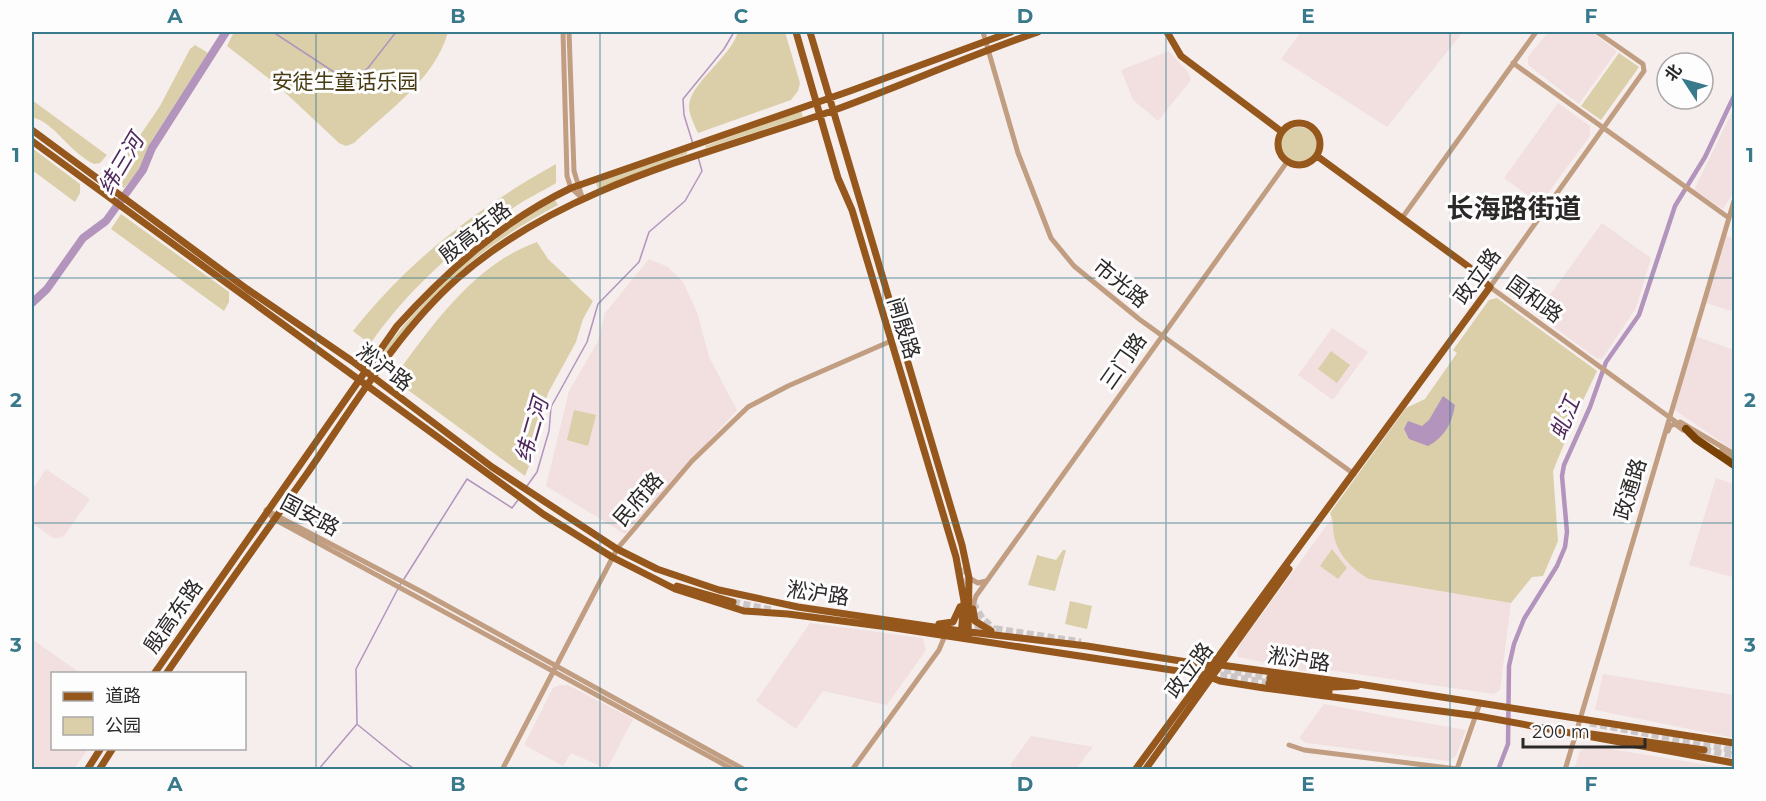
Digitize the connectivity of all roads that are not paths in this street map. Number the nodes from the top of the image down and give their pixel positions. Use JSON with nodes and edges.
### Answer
{"nodes":[{"id":1,"x":563,"y":32,"type":"edge"},
{"id":2,"x":569,"y":32,"type":"edge"},
{"id":3,"x":796,"y":32,"type":"edge"},
{"id":4,"x":810,"y":32,"type":"edge"},
{"id":5,"x":983,"y":32,"type":"edge"},
{"id":6,"x":1011,"y":32,"type":"edge"},
{"id":7,"x":1038,"y":32,"type":"edge"},
{"id":8,"x":1167,"y":32,"type":"edge"},
{"id":9,"x":1536,"y":32,"type":"edge"},
{"id":10,"x":1597,"y":32,"type":"edge"},
{"id":11,"x":986,"y":40,"type":"junction"},
{"id":12,"x":989,"y":49,"type":"junction"},
{"id":13,"x":818,"y":60,"type":"junction"},
{"id":14,"x":1513,"y":63,"type":"junction"},
{"id":15,"x":806,"y":68,"type":"junction"},
{"id":16,"x":830,"y":97,"type":"junction"},
{"id":17,"x":815,"y":102,"type":"junction"},
{"id":18,"x":835,"y":110,"type":"junction"},
{"id":19,"x":820,"y":115,"type":"junction"},
{"id":20,"x":1603,"y":129,"type":"junction"},
{"id":21,"x":32,"y":130,"type":"edge"},
{"id":22,"x":1282,"y":132,"type":"junction"},
{"id":23,"x":32,"y":141,"type":"edge"},
{"id":24,"x":844,"y":142,"type":"junction"},
{"id":25,"x":830,"y":147,"type":"junction"},
{"id":26,"x":1317,"y":156,"type":"junction"},
{"id":27,"x":1287,"y":162,"type":"junction"},
{"id":28,"x":574,"y":187,"type":"junction"},
{"id":29,"x":117,"y":197,"type":"junction"},
{"id":30,"x":582,"y":199,"type":"junction"},
{"id":31,"x":1734,"y":201,"type":"edge"},
{"id":32,"x":127,"y":204,"type":"junction"},
{"id":33,"x":1402,"y":218,"type":"junction"},
{"id":34,"x":1729,"y":218,"type":"junction"},
{"id":35,"x":1490,"y":287,"type":"junction"},
{"id":36,"x":888,"y":300,"type":"junction"},
{"id":37,"x":881,"y":308,"type":"junction"},
{"id":38,"x":1161,"y":335,"type":"junction"},
{"id":39,"x":891,"y":341,"type":"junction"},
{"id":40,"x":364,"y":371,"type":"junction"},
{"id":41,"x":909,"y":372,"type":"junction"},
{"id":42,"x":373,"y":378,"type":"junction"},
{"id":43,"x":358,"y":379,"type":"junction"},
{"id":44,"x":903,"y":381,"type":"junction"},
{"id":45,"x":367,"y":386,"type":"junction"},
{"id":46,"x":1670,"y":415,"type":"junction"},
{"id":47,"x":924,"y":417,"type":"junction"},
{"id":48,"x":1679,"y":422,"type":"junction"},
{"id":49,"x":1686,"y":429,"type":"junction"},
{"id":50,"x":1696,"y":439,"type":"junction"},
{"id":51,"x":924,"y":451,"type":"junction"},
{"id":52,"x":1733,"y":460,"type":"edge"},
{"id":53,"x":1656,"y":463,"type":"junction"},
{"id":54,"x":1354,"y":474,"type":"junction"},
{"id":55,"x":266,"y":510,"type":"junction"},
{"id":56,"x":276,"y":516,"type":"junction"},
{"id":57,"x":617,"y":549,"type":"junction"},
{"id":58,"x":612,"y":557,"type":"junction"},
{"id":59,"x":657,"y":569,"type":"junction"},
{"id":60,"x":658,"y":578,"type":"junction"},
{"id":61,"x":969,"y":578,"type":"junction"},
{"id":62,"x":988,"y":580,"type":"junction"},
{"id":63,"x":966,"y":591,"type":"junction"},
{"id":64,"x":972,"y":604,"type":"junction"},
{"id":65,"x":970,"y":616,"type":"junction"},
{"id":66,"x":918,"y":623,"type":"junction"},
{"id":67,"x":946,"y":632,"type":"junction"},
{"id":68,"x":964,"y":635,"type":"junction"},
{"id":69,"x":1002,"y":635,"type":"junction"},
{"id":70,"x":1221,"y":665,"type":"junction"},
{"id":71,"x":1212,"y":666,"type":"junction"},
{"id":72,"x":555,"y":668,"type":"junction"},
{"id":73,"x":155,"y":672,"type":"edge"},
{"id":74,"x":167,"y":672,"type":"edge"},
{"id":75,"x":1208,"y":677,"type":"junction"},
{"id":76,"x":1375,"y":687,"type":"junction"},
{"id":77,"x":1480,"y":703,"type":"junction"},
{"id":78,"x":1402,"y":705,"type":"junction"},
{"id":79,"x":1478,"y":716,"type":"junction"},
{"id":80,"x":1578,"y":720,"type":"junction"},
{"id":81,"x":1575,"y":734,"type":"junction"},
{"id":82,"x":1734,"y":743,"type":"edge"},
{"id":83,"x":1289,"y":746,"type":"dead end"},
{"id":84,"x":100,"y":750,"type":"edge"},
{"id":85,"x":112,"y":750,"type":"edge"},
{"id":86,"x":1704,"y":750,"type":"tunnel mouth"},
{"id":87,"x":1407,"y":762,"type":"junction"},
{"id":88,"x":1734,"y":763,"type":"edge"},
{"id":89,"x":87,"y":770,"type":"edge"},
{"id":90,"x":99,"y":770,"type":"edge"},
{"id":91,"x":502,"y":770,"type":"edge"},
{"id":92,"x":734,"y":770,"type":"edge"},
{"id":93,"x":745,"y":770,"type":"edge"},
{"id":94,"x":852,"y":770,"type":"edge"},
{"id":95,"x":1135,"y":770,"type":"edge"},
{"id":96,"x":1145,"y":770,"type":"edge"},
{"id":97,"x":1405,"y":770,"type":"edge"},
{"id":98,"x":1457,"y":770,"type":"edge"},
{"id":99,"x":1565,"y":770,"type":"edge"}],
"edges":[{"from":1,"to":28,"type":"street"},
{"from":2,"to":28,"type":"street"},
{"from":3,"to":15,"type":"main road","name":"闸殷路"},
{"from":4,"to":13,"type":"main road","name":"闸殷路"},
{"from":5,"to":11,"type":"street","name":"市光路"},
{"from":6,"to":11,"type":"main road","name":"殷高东路"},
{"from":7,"to":12,"type":"main road","name":"殷高东路"},
{"from":8,"to":22,"type":"main road"},
{"from":9,"to":14,"type":"street"},
{"from":10,"to":20,"type":"street","name":"政立路"},
{"from":11,"to":12,"type":"street","name":"市光路"},
{"from":11,"to":16,"type":"main road","name":"殷高东路"},
{"from":12,"to":18,"type":"main road","name":"殷高东路"},
{"from":12,"to":38,"type":"street","name":"市光路"},
{"from":13,"to":15,"type":"main road"},
{"from":13,"to":16,"type":"main road","name":"闸殷路"},
{"from":14,"to":20,"type":"street"},
{"from":14,"to":33,"type":"street"},
{"from":15,"to":17,"type":"main road","name":"闸殷路"},
{"from":16,"to":17,"type":"main road","name":"殷高东路"},
{"from":16,"to":18,"type":"main road","name":"闸殷路"},
{"from":17,"to":19,"type":"main road","name":"闸殷路"},
{"from":17,"to":28,"type":"main road","name":"殷高东路"},
{"from":18,"to":19,"type":"main road","name":"殷高东路"},
{"from":18,"to":24,"type":"main road","name":"闸殷路"},
{"from":19,"to":25,"type":"main road","name":"闸殷路"},
{"from":19,"to":30,"type":"main road","name":"殷高东路"},
{"from":20,"to":34,"type":"street"},
{"from":20,"to":35,"type":"street","name":"政立路"},
{"from":21,"to":29,"type":"main road","name":"淞沪路"},
{"from":22,"to":26,"type":"main road"},
{"from":22,"to":27,"type":"main road"},
{"from":23,"to":29,"type":"main road","name":"淞沪路"},
{"from":24,"to":25,"type":"main road"},
{"from":24,"to":36,"type":"main road","name":"闸殷路"},
{"from":25,"to":37,"type":"main road","name":"闸殷路"},
{"from":26,"to":27,"type":"main road"},
{"from":26,"to":33,"type":"main road","name":"国和路"},
{"from":27,"to":38,"type":"street","name":"三门路"},
{"from":28,"to":30,"type":"street"},
{"from":28,"to":40,"type":"main road","name":"殷高东路"},
{"from":29,"to":32,"type":"main road","name":"淞沪路"},
{"from":30,"to":42,"type":"main road","name":"殷高东路"},
{"from":31,"to":34,"type":"street","name":"政通路"},
{"from":32,"to":40,"type":"main road","name":"淞沪路"},
{"from":32,"to":43,"type":"main road","name":"淞沪路"},
{"from":33,"to":35,"type":"main road","name":"国和路"},
{"from":34,"to":46,"type":"street","name":"政通路"},
{"from":35,"to":46,"type":"street","name":"国和路"},
{"from":35,"to":54,"type":"main road","name":"政立路"},
{"from":36,"to":37,"type":"main road"},
{"from":36,"to":41,"type":"main road","name":"闸殷路"},
{"from":37,"to":39,"type":"main road","name":"闸殷路"},
{"from":38,"to":54,"type":"street","name":"市光路"},
{"from":38,"to":62,"type":"street","name":"三门路"},
{"from":39,"to":44,"type":"main road","name":"闸殷路"},
{"from":39,"to":57,"type":"street","name":"民府路"},
{"from":40,"to":42,"type":"main road","name":"淞沪路"},
{"from":40,"to":43,"type":"main road","name":"殷高东路"},
{"from":41,"to":44,"type":"main road"},
{"from":41,"to":47,"type":"main road","name":"闸殷路"},
{"from":42,"to":45,"type":"main road","name":"殷高东路"},
{"from":42,"to":57,"type":"main road","name":"淞沪路"},
{"from":43,"to":45,"type":"main road","name":"淞沪路"},
{"from":43,"to":55,"type":"main road","name":"殷高东路"},
{"from":44,"to":51,"type":"main road","name":"闸殷路"},
{"from":45,"to":56,"type":"main road","name":"殷高东路"},
{"from":45,"to":58,"type":"main road","name":"淞沪路"},
{"from":46,"to":48,"type":"street","name":"国和路"},
{"from":46,"to":53,"type":"street","name":"政通路"},
{"from":47,"to":51,"type":"main road"},
{"from":47,"to":61,"type":"main road","name":"闸殷路"},
{"from":48,"to":49,"type":"street","name":"国和路"},
{"from":48,"to":52,"type":"street","name":"国和路"},
{"from":49,"to":50,"type":"highway"},
{"from":49,"to":52,"type":"street","name":"国和路"},
{"from":50,"to":52,"type":"highway"},
{"from":50,"to":53,"type":"street"},
{"from":51,"to":63,"type":"main road","name":"闸殷路"},
{"from":53,"to":80,"type":"street","name":"政通路"},
{"from":54,"to":70,"type":"main road","name":"政立路"},
{"from":54,"to":71,"type":"main road","name":"政立路"},
{"from":55,"to":56,"type":"street","name":"国安路"},
{"from":55,"to":73,"type":"main road","name":"殷高东路"},
{"from":56,"to":72,"type":"street","name":"国安路"},
{"from":56,"to":74,"type":"main road","name":"殷高东路"},
{"from":57,"to":58,"type":"street","name":"民府路"},
{"from":57,"to":59,"type":"main road","name":"淞沪路"},
{"from":58,"to":60,"type":"main road","name":"淞沪路"},
{"from":58,"to":72,"type":"street","name":"民府路"},
{"from":59,"to":60,"type":"main road"},
{"from":59,"to":66,"type":"main road","name":"淞沪路"},
{"from":60,"to":67,"type":"main road","name":"淞沪路"},
{"from":61,"to":62,"type":"street"},
{"from":61,"to":63,"type":"main road","name":"闸殷路"},
{"from":62,"to":64,"type":"street","name":"三门路"},
{"from":63,"to":64,"type":"main road"},
{"from":63,"to":65,"type":"main road","name":"闸殷路"},
{"from":63,"to":66,"type":"main road"},
{"from":63,"to":68,"type":"main road","name":"闸殷路"},
{"from":64,"to":65,"type":"street","name":"三门路"},
{"from":64,"to":69,"type":"main road"},
{"from":65,"to":68,"type":"main road","name":"闸殷路"},
{"from":66,"to":67,"type":"main road","name":"淞沪路"},
{"from":67,"to":68,"type":"main road","name":"淞沪路"},
{"from":67,"to":94,"type":"street"},
{"from":68,"to":69,"type":"main road","name":"淞沪路"},
{"from":68,"to":75,"type":"main road","name":"淞沪路"},
{"from":69,"to":71,"type":"main road","name":"淞沪路"},
{"from":70,"to":71,"type":"main road","name":"淞沪路"},
{"from":70,"to":75,"type":"main road","name":"政立路"},
{"from":70,"to":76,"type":"main road","name":"淞沪路"},
{"from":71,"to":75,"type":"main road","name":"政立路"},
{"from":72,"to":91,"type":"street","name":"民府路"},
{"from":72,"to":92,"type":"street","name":"国安路"},
{"from":72,"to":93,"type":"street","name":"国安路"},
{"from":75,"to":78,"type":"main road","name":"淞沪路"},
{"from":75,"to":95,"type":"main road","name":"政立路"},
{"from":75,"to":96,"type":"main road","name":"政立路"},
{"from":76,"to":77,"type":"main road","name":"淞沪路"},
{"from":76,"to":78,"type":"main road"},
{"from":77,"to":79,"type":"street"},
{"from":77,"to":80,"type":"main road","name":"淞沪路"},
{"from":78,"to":79,"type":"main road","name":"淞沪路"},
{"from":79,"to":81,"type":"main road","name":"淞沪路"},
{"from":79,"to":98,"type":"street"},
{"from":80,"to":81,"type":"street","name":"政通路"},
{"from":80,"to":82,"type":"main road","name":"淞沪路"},
{"from":81,"to":86,"type":"main road"},
{"from":81,"to":88,"type":"main road","name":"淞沪路"},
{"from":81,"to":99,"type":"street","name":"政通路"},
{"from":83,"to":87,"type":"street"},
{"from":84,"to":89,"type":"main road"},
{"from":85,"to":90,"type":"main road"},
{"from":87,"to":97,"type":"street"},
{"from":87,"to":98,"type":"street"}]}
